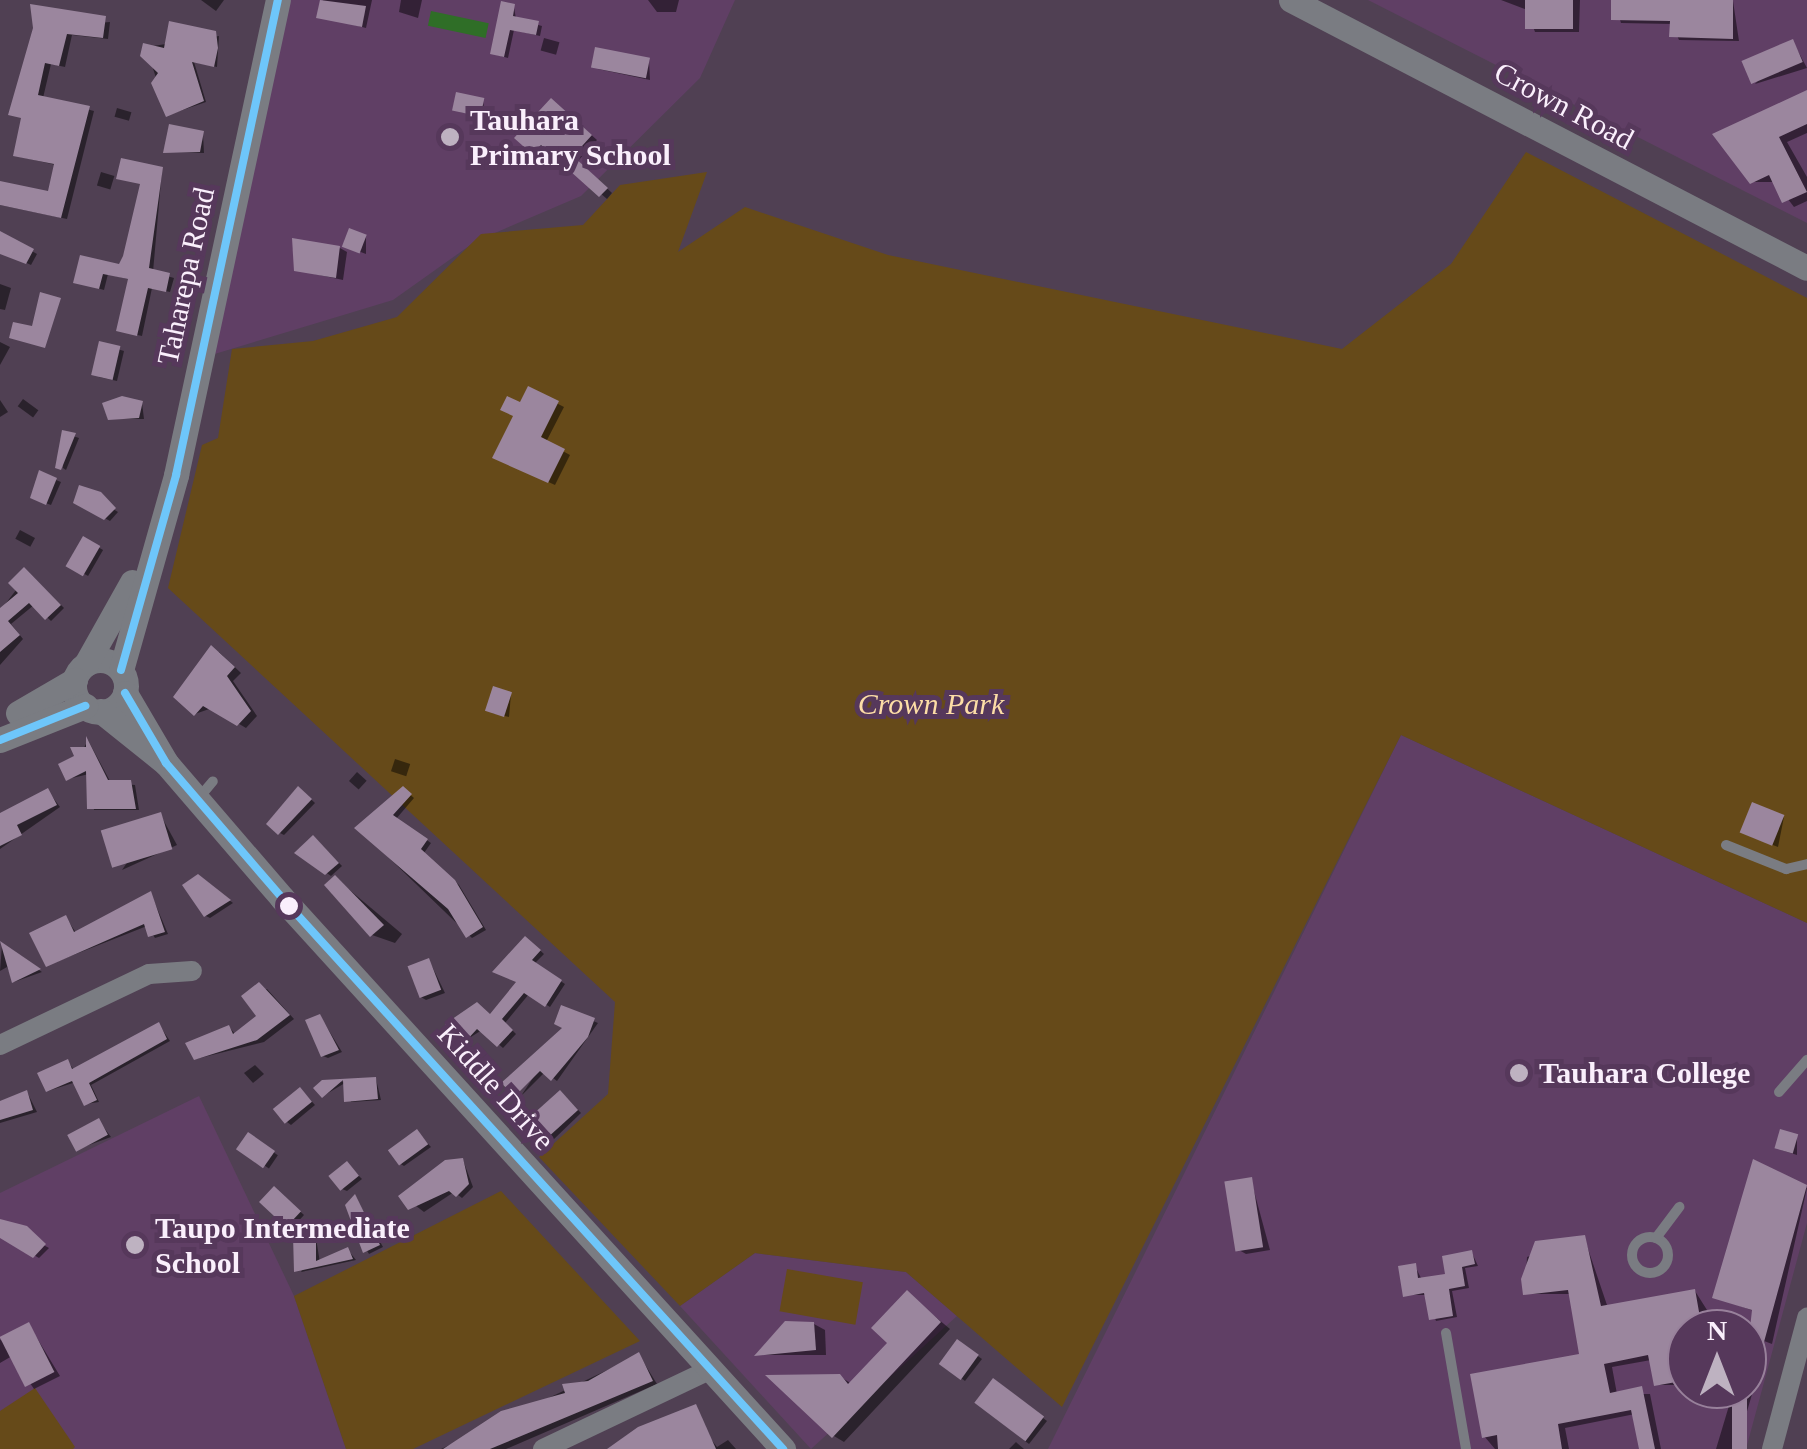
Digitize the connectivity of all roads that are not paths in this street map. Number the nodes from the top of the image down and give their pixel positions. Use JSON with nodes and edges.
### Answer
{"nodes":[{"id":1,"x":278,"y":0,"type":"edge"},
{"id":2,"x":1291,"y":0,"type":"edge"},
{"id":3,"x":1807,"y":268,"type":"edge"},
{"id":4,"x":146,"y":562,"type":"junction"},
{"id":5,"x":81,"y":672,"type":"junction"},
{"id":6,"x":123,"y":681,"type":"junction"},
{"id":7,"x":93,"y":709,"type":"junction"},
{"id":8,"x":0,"y":722,"type":"edge"},
{"id":9,"x":0,"y":740,"type":"edge"},
{"id":10,"x":166,"y":763,"type":"junction"},
{"id":11,"x":1726,"y":845,"type":"dead end"},
{"id":12,"x":1807,"y":864,"type":"edge"},
{"id":13,"x":192,"y":971,"type":"dead end"},
{"id":14,"x":0,"y":1045,"type":"edge"},
{"id":15,"x":1807,"y":1060,"type":"edge"},
{"id":16,"x":1780,"y":1092,"type":"dead end"},
{"id":17,"x":1679,"y":1207,"type":"dead end"},
{"id":18,"x":1656,"y":1238,"type":"dead end"},
{"id":19,"x":1807,"y":1318,"type":"edge"},
{"id":20,"x":1446,"y":1333,"type":"dead end"},
{"id":21,"x":709,"y":1370,"type":"junction"},
{"id":22,"x":544,"y":1449,"type":"edge"},
{"id":23,"x":784,"y":1449,"type":"edge"},
{"id":24,"x":1466,"y":1449,"type":"edge"},
{"id":25,"x":1772,"y":1449,"type":"edge"}],
"edges":[{"from":1,"to":4,"type":"street","name":"Taharepa Road"},
{"from":2,"to":3,"type":"street","name":"Crown Road"},
{"from":4,"to":5,"type":"street","name":"Taharepa Road"},
{"from":4,"to":6,"type":"street","name":"Taharepa Road"},
{"from":5,"to":6,"type":"street"},
{"from":5,"to":7,"type":"street"},
{"from":5,"to":8,"type":"street"},
{"from":6,"to":7,"type":"street"},
{"from":6,"to":10,"type":"street","name":"Kiddle Drive"},
{"from":7,"to":9,"type":"street"},
{"from":7,"to":10,"type":"street","name":"Kiddle Drive"},
{"from":10,"to":21,"type":"street","name":"Kiddle Drive"},
{"from":11,"to":12,"type":"lane"},
{"from":13,"to":14,"type":"street"},
{"from":15,"to":16,"type":"lane"},
{"from":17,"to":18,"type":"lane"},
{"from":19,"to":25,"type":"street"},
{"from":20,"to":24,"type":"lane"},
{"from":21,"to":22,"type":"street"},
{"from":21,"to":23,"type":"street","name":"Kiddle Drive"}]}
